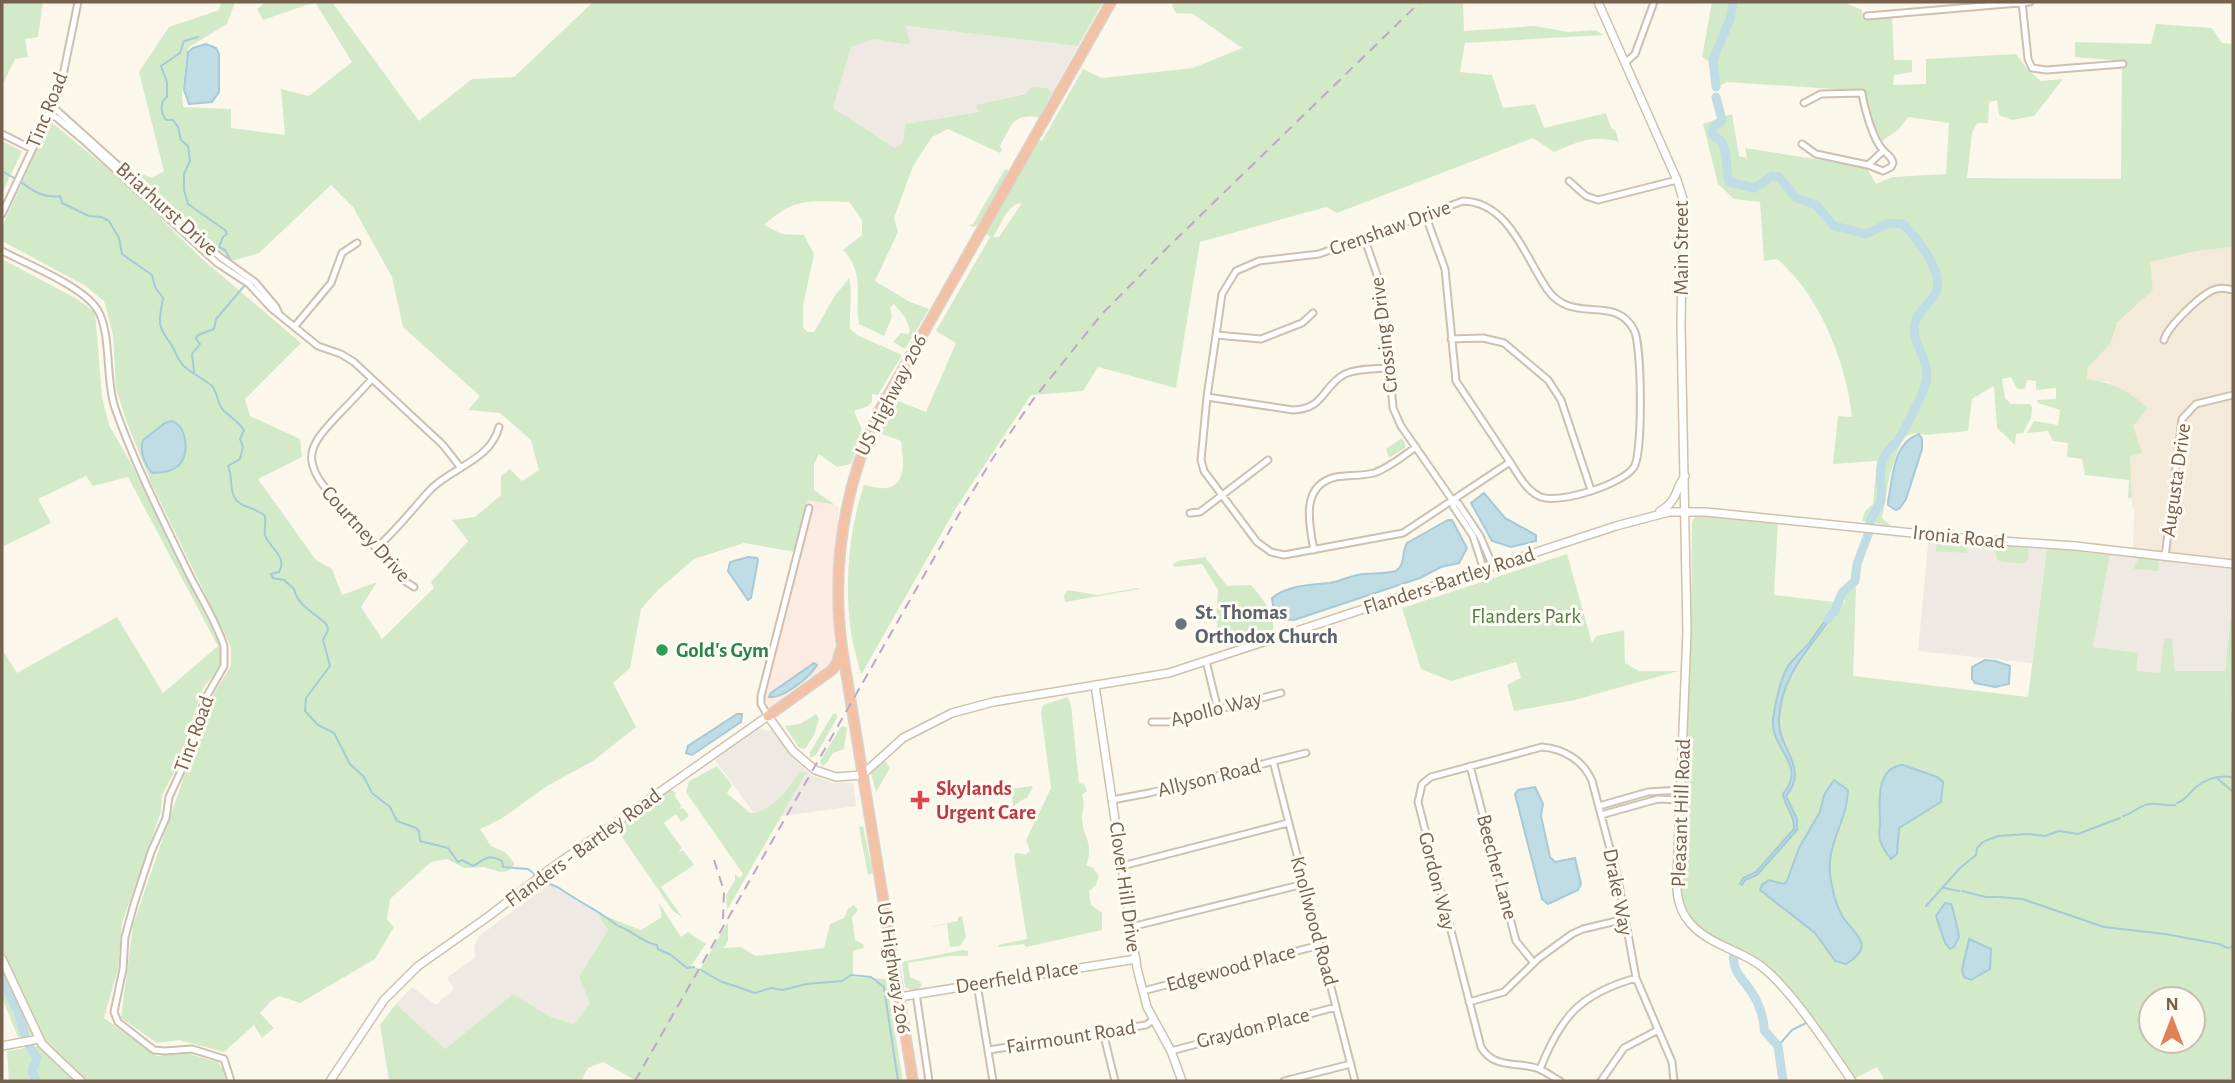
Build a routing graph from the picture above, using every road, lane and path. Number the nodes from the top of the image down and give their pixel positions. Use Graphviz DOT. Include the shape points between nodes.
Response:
graph roads {
  1 [pos="78,2"];
  2 [pos="1111,2"];
  3 [pos="1598,2"];
  4 [pos="1654,2"];
  5 [pos="1945,2"];
  6 [pos="2022,2"];
  7 [pos="2030,2"];
  8 [pos="1945,9"];
  9 [pos="1867,16"];
  10 [pos="1625,63"];
  11 [pos="2123,64"];
  12 [pos="1804,103"];
  13 [pos="52,106"];
  14 [pos="49,114"];
  15 [pos="2,134"];
  16 [pos="1802,144"];
  17 [pos="32,149"];
  18 [pos="1883,151"];
  19 [pos="1868,164"];
  20 [pos="1677,180"];
  21 [pos="1569,181"];
  22 [pos="2,214"];
  23 [pos="1425,214"];
  24 [pos="1364,237"];
  25 [pos="357,243"];
  26 [pos="2,251"];
  27 [pos="2233,290"];
  28 [pos="1313,313"];
  29 [pos="279,314"];
  30 [pos="295,326"];
  31 [pos="1216,335"];
  32 [pos="1451,340"];
  33 [pos="2164,340"];
  34 [pos="1388,368"];
  35 [pos="372,379"];
  36 [pos="2233,394"];
  37 [pos="1207,397"];
  38 [pos="499,427"];
  39 [pos="1416,447"];
  40 [pos="1268,460"];
  41 [pos="1510,462"];
  42 [pos="461,468"];
  43 [pos="1685,476"];
  44 [pos="1591,490"];
  45 [pos="1222,495"];
  46 [pos="1453,501"];
  47 [pos="809,508"];
  48 [pos="1686,510"];
  49 [pos="1190,513"];
  50 [pos="1653,514"];
  51 [pos="376,548"];
  52 [pos="1314,550"];
  53 [pos="2165,557"];
  54 [pos="2233,565"];
  55 [pos="1488,568"];
  56 [pos="414,587"];
  57 [pos="842,648"];
  58 [pos="1206,661"];
  59 [pos="1095,685"];
  60 [pos="1281,693"];
  61 [pos="1218,710"];
  62 [pos="768,716"];
  63 [pos="1152,722"];
  64 [pos="1306,752"];
  65 [pos="1574,758"];
  66 [pos="1273,761"];
  67 [pos="1470,766"];
  68 [pos="862,775"];
  69 [pos="1681,790"];
  70 [pos="1112,800"];
  71 [pos="1680,800"];
  72 [pos="1599,806"];
  73 [pos="1601,815"];
  74 [pos="1288,823"];
  75 [pos="1122,866"];
  76 [pos="1304,884"];
  77 [pos="1625,919"];
  78 [pos="1131,927"];
  79 [pos="1320,945"];
  80 [pos="2,959"];
  81 [pos="1136,959"];
  82 [pos="1534,963"];
  83 [pos="1636,978"];
  84 [pos="977,984"];
  85 [pos="1143,992"];
  86 [pos="916,993"];
  87 [pos="899,997"];
  88 [pos="1469,1002"];
  89 [pos="1336,1007"];
  90 [pos="1153,1020"];
  91 [pos="1658,1030"];
  92 [pos="1103,1032"];
  93 [pos="36,1041"];
  94 [pos="6,1046"];
  95 [pos="989,1050"];
  96 [pos="1171,1051"];
  97 [pos="1350,1064"];
  98 [pos="1540,1069"];
  99 [pos="81,1081"];
  100 [pos="232,1081"];
  101 [pos="330,1081"];
  102 [pos="913,1081"];
  103 [pos="929,1081"];
  104 [pos="993,1081"];
  105 [pos="1115,1081"];
  106 [pos="1182,1081"];
  107 [pos="1284,1081"];
  108 [pos="1355,1081"];
  109 [pos="1560,1081"];
  110 [pos="1601,1081"];
  111 [pos="1674,1081"];
  112 [pos="1852,1081"];
  1 -- 13 [label="street, Tinc Road" via="64,77"];
  2 -- 57 [label="highway, US Highway 206" via="867,435 850,488 839,546"];
  3 -- 10 [label="street, Main Street"];
  4 -- 10 [label="street" via="1637,51"];
  5 -- 8 [label="street"];
  6 -- 7 [label="street"];
  6 -- 8 [label="street"];
  6 -- 11 [label="street" via="2032,68"];
  8 -- 9 [label="street"];
  10 -- 20 [label="street, Main Street"];
  12 -- 18 [label="street" via="1821,94 1862,93"];
  13 -- 14 [label="street, Tinc Road"];
  13 -- 29 [label="street, Briarhurst Drive" via="254,282"];
  14 -- 17 [label="street, Tinc Road"];
  14 -- 29 [label="street, Briarhurst Drive"];
  15 -- 17 [label="street"];
  16 -- 19 [label="street" via="1822,156"];
  17 -- 22 [label="street, Tinc Road"];
  18 -- 19 [label="street"];
  18 -- 19 [label="street" via="1892,158 1891,167 1882,171"];
  20 -- 21 [label="street" via="1598,200"];
  20 -- 43 [label="street, Main Street" via="1683,206"];
  23 -- 24 [label="street, Crenshaw Drive"];
  23 -- 32 [label="street" via="1445,269"];
  23 -- 44 [label="street, Crenshaw Drive" via="1463,201 1491,208 1555,299 1578,310 1615,312 1634,331 1639,358 1638,460 1622,479"];
  24 -- 31 [label="street, Crenshaw Drive" via="1319,254 1259,261 1241,268 1222,294"];
  24 -- 34 [label="street, Crossing Drive" via="1383,292"];
  25 -- 30 [label="street" via="342,253 331,283"];
  26 -- 100 [label="street, Tinc Road" via="60,280 98,309 115,408 149,492 224,646 224,666 205,699 134,904 114,1012 118,1022 154,1050 188,1049 224,1059"];
  27 -- 33 [label="street" via="2209,292"];
  28 -- 31 [label="street" via="1302,323 1267,337"];
  29 -- 30 [label="street, Briarhurst Drive"];
  30 -- 35 [label="street, Briarhurst Drive"];
  31 -- 37 [label="street, Crenshaw Drive"];
  32 -- 41 [label="street" via="1458,386"];
  32 -- 44 [label="street" via="1487,338 1504,343 1548,380 1561,400"];
  34 -- 37 [label="street" via="1344,374 1320,401 1304,409"];
  34 -- 39 [label="street, Crossing Drive" via="1393,408"];
  35 -- 42 [label="street, Briarhurst Drive" via="443,445"];
  35 -- 51 [label="street, Courtney Drive" via="317,439 311,459 317,478"];
  36 -- 53 [label="street, Augusta Drive" via="2196,404 2182,419"];
  37 -- 45 [label="street, Crenshaw Drive" via="1200,460"];
  38 -- 42 [label="street" via="486,450"];
  39 -- 46 [label="street, Crossing Drive"];
  39 -- 52 [label="street" via="1382,470 1334,478 1312,495 1307,510"];
  40 -- 45 [label="street"];
  41 -- 44 [label="street, Crenshaw Drive" via="1528,488 1541,497 1559,499"];
  41 -- 46 [label="street, Crenshaw Drive"];
  42 -- 51 [label="street" via="431,489"];
  43 -- 48 [label="street, Main Street"];
  43 -- 50 [label="street" via="1673,501"];
  45 -- 49 [label="street" via="1200,512"];
  45 -- 52 [label="street, Crenshaw Drive" via="1268,550 1284,555"];
  46 -- 52 [label="street, Crenshaw Drive" via="1404,533"];
  46 -- 55 [label="street, Crossing Drive" via="1480,536 1491,562"];
  47 -- 62 [label="street" via="762,694 761,704"];
  48 -- 50 [label="street, Flanders-Bartley Road"];
  48 -- 53 [label="street, Ironia Road"];
  48 -- 69 [label="street, Pleasant Hill Road"];
  50 -- 55 [label="street, Flanders-Bartley Road"];
  51 -- 56 [label="street, Courtney Drive"];
  53 -- 54 [label="street, Ironia Road"];
  55 -- 58 [label="street, Flanders-Bartley Road"];
  57 -- 62 [label="highway" via="832,670"];
  57 -- 68 [label="highway, US Highway 206"];
  58 -- 59 [label="street, Flanders-Bartley Road" via="1160,675"];
  58 -- 61 [label="street"];
  59 -- 68 [label="street, Flanders-Bartley Road" via="993,702 947,715 903,738"];
  59 -- 70 [label="street, Clover Hill Drive"];
  60 -- 61 [label="street, Apollo Way"];
  61 -- 63 [label="street, Apollo Way"];
  62 -- 68 [label="street" via="793,751 815,770 836,777"];
  62 -- 101 [label="street, Flanders - Bartley Road" via="418,966 384,1000"];
  64 -- 66 [label="street, Allyson Road"];
  65 -- 67 [label="street, Gordon Way" via="1542,747"];
  65 -- 72 [label="street, Drake Way" via="1589,774"];
  66 -- 70 [label="street, Allyson Road"];
  66 -- 74 [label="street, Knollwood Road"];
  67 -- 82 [label="street, Beecher Lane" via="1516,941"];
  67 -- 88 [label="street, Gordon Way" via="1431,777 1418,795"];
  68 -- 87 [label="highway, US Highway 206"];
  69 -- 71 [label="street, Pleasant Hill Road"];
  69 -- 72 [label="street"];
  70 -- 75 [label="street, Clover Hill Drive"];
  71 -- 73 [label="street" via="1658,799"];
  71 -- 112 [label="street, Pleasant Hill Road" via="1676,888 1683,913 1702,934 1767,971"];
  72 -- 73 [label="street, Drake Way"];
  73 -- 77 [label="street, Drake Way"];
  74 -- 75 [label="street"];
  74 -- 76 [label="street, Knollwood Road"];
  75 -- 78 [label="street, Clover Hill Drive"];
  76 -- 78 [label="street"];
  76 -- 79 [label="street, Knollwood Road"];
  77 -- 82 [label="street" via="1572,934"];
  77 -- 83 [label="street, Drake Way"];
  78 -- 81 [label="street, Clover Hill Drive"];
  79 -- 85 [label="street, Edgewood Place"];
  79 -- 89 [label="street, Knollwood Road"];
  80 -- 93 [label="street"];
  81 -- 84 [label="street, Deerfield Place"];
  81 -- 85 [label="street, Clover Hill Drive"];
  82 -- 88 [label="street" via="1504,992"];
  83 -- 91 [label="street, Drake Way"];
  83 -- 98 [label="street" via="1600,990 1576,1006 1557,1029"];
  84 -- 86 [label="street, Deerfield Place"];
  84 -- 95 [label="street"];
  85 -- 90 [label="street, Clover Hill Drive"];
  86 -- 87 [label="street, Deerfield Place"];
  86 -- 103 [label="street"];
  87 -- 102 [label="highway, US Highway 206"];
  88 -- 98 [label="street, Gordon Way" via="1484,1052 1497,1062"];
  89 -- 96 [label="street, Graydon Place"];
  89 -- 97 [label="street, Knollwood Road"];
  90 -- 92 [label="street, Fairmount Road"];
  90 -- 96 [label="street, Clover Hill Drive"];
  91 -- 110 [label="street" via="1624,1048"];
  91 -- 111 [label="street, Drake Way" via="1672,1062"];
  92 -- 95 [label="street, Fairmount Road"];
  92 -- 105 [label="street"];
  93 -- 94 [label="street"];
  93 -- 99 [label="street"];
  95 -- 104 [label="street"];
  96 -- 106 [label="street, Clover Hill Drive"];
  97 -- 107 [label="street"];
  97 -- 108 [label="street, Knollwood Road"];
  98 -- 109 [label="street, Gordon Way"];
}
